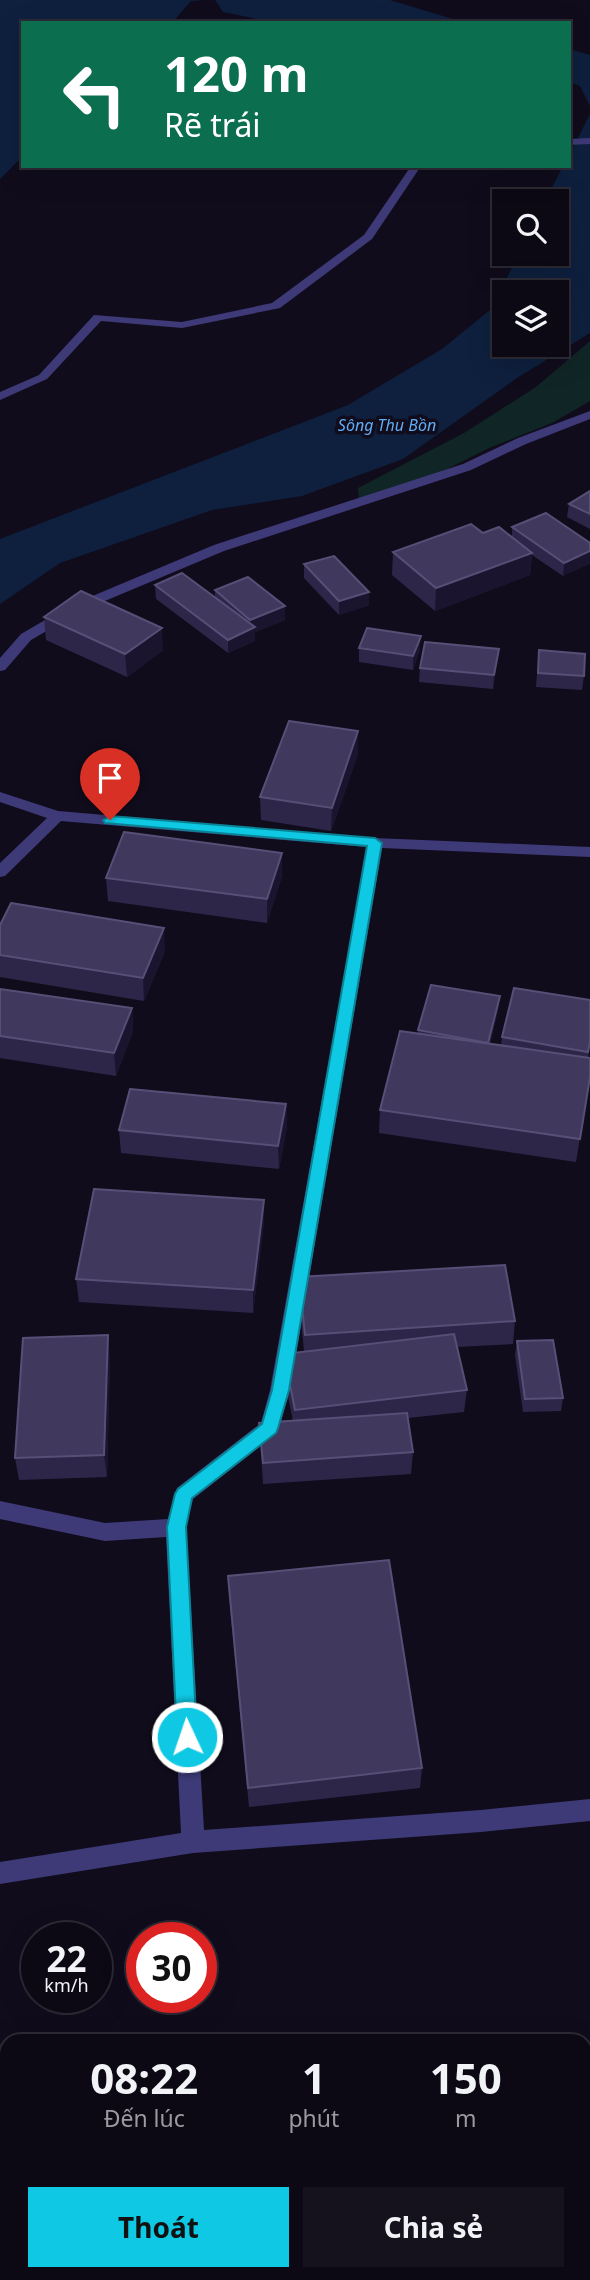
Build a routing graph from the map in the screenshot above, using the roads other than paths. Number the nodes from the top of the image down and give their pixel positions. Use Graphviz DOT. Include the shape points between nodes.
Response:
graph roads {
  1 [pos="590,141"];
  2 [pos="571,142"];
  3 [pos="415,168"];
  4 [pos="0,396"];
  5 [pos="590,415"];
  6 [pos="0,667"];
  7 [pos="0,797"];
  8 [pos="57,816"];
  9 [pos="375,843"];
  10 [pos="590,852"];
  11 [pos="0,872"];
  12 [pos="0,1510"];
  13 [pos="176,1527"];
  14 [pos="590,1810"];
  15 [pos="193,1842"];
  16 [pos="0,1873"];
  1 -- 2 [label="street"];
  3 -- 4 [label="street" via="368,237 276,306 181,325 98,317 43,377"];
  5 -- 6 [label="street" via="467,467 219,548 76,608 26,637"];
  7 -- 8 [label="street"];
  8 -- 9 [label="street"];
  8 -- 11 [label="street"];
  9 -- 10 [label="street"];
  9 -- 13 [label="street" via="280,1390 269,1428 184,1494"];
  12 -- 13 [label="street" via="105,1532"];
  13 -- 15 [label="street"];
  14 -- 15 [label="street"];
  15 -- 16 [label="street"];
}
